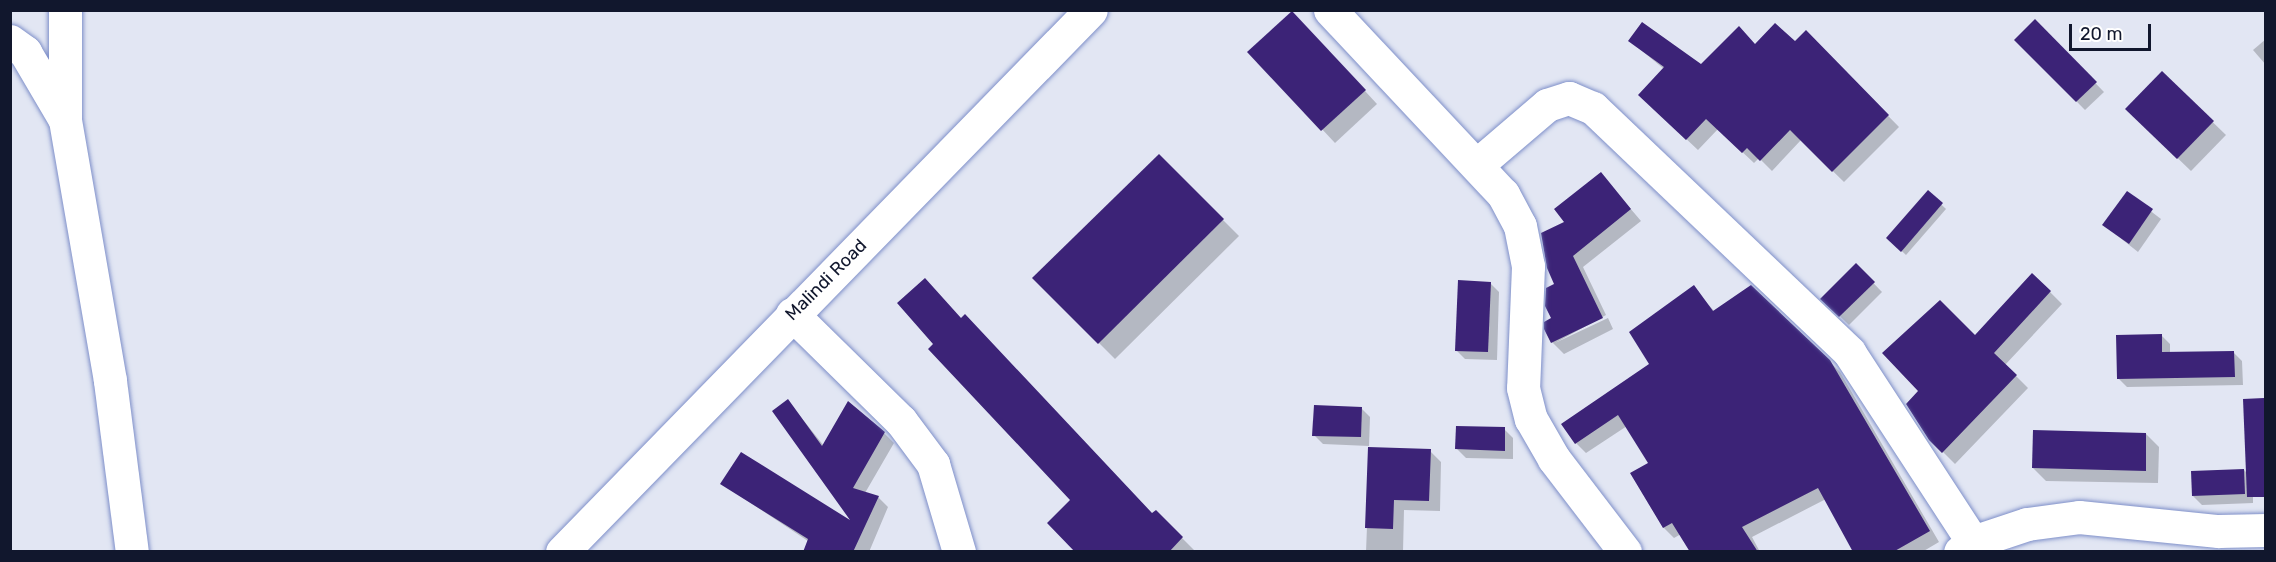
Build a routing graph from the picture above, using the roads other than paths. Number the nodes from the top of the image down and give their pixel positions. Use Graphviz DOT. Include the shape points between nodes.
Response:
graph roads {
  1 [pos="66,10"];
  2 [pos="1091,10"];
  3 [pos="1330,10"];
  4 [pos="10,41"];
  5 [pos="66,120"];
  6 [pos="1478,164"];
  7 [pos="792,314"];
  8 [pos="2265,530"];
  9 [pos="1966,547"];
  10 [pos="132,552"];
  11 [pos="562,552"];
  12 [pos="959,552"];
  13 [pos="1625,552"];
  1 -- 5 [label="main road"];
  2 -- 7 [label="main road, Malindi Road"];
  3 -- 6 [label="main road"];
  4 -- 5 [label="main road" via="25,52"];
  5 -- 10 [label="main road" via="110,381"];
  6 -- 9 [label="main road" via="1547,105 1569,98 1593,108 1849,352"];
  6 -- 13 [label="main road" via="1503,194 1520,226 1528,266 1524,388 1531,419 1554,459"];
  7 -- 11 [label="main road, Malindi Road"];
  7 -- 12 [label="main road" via="901,421 933,464"];
  8 -- 9 [label="main road" via="2218,531 2079,518 2027,524"];
}
